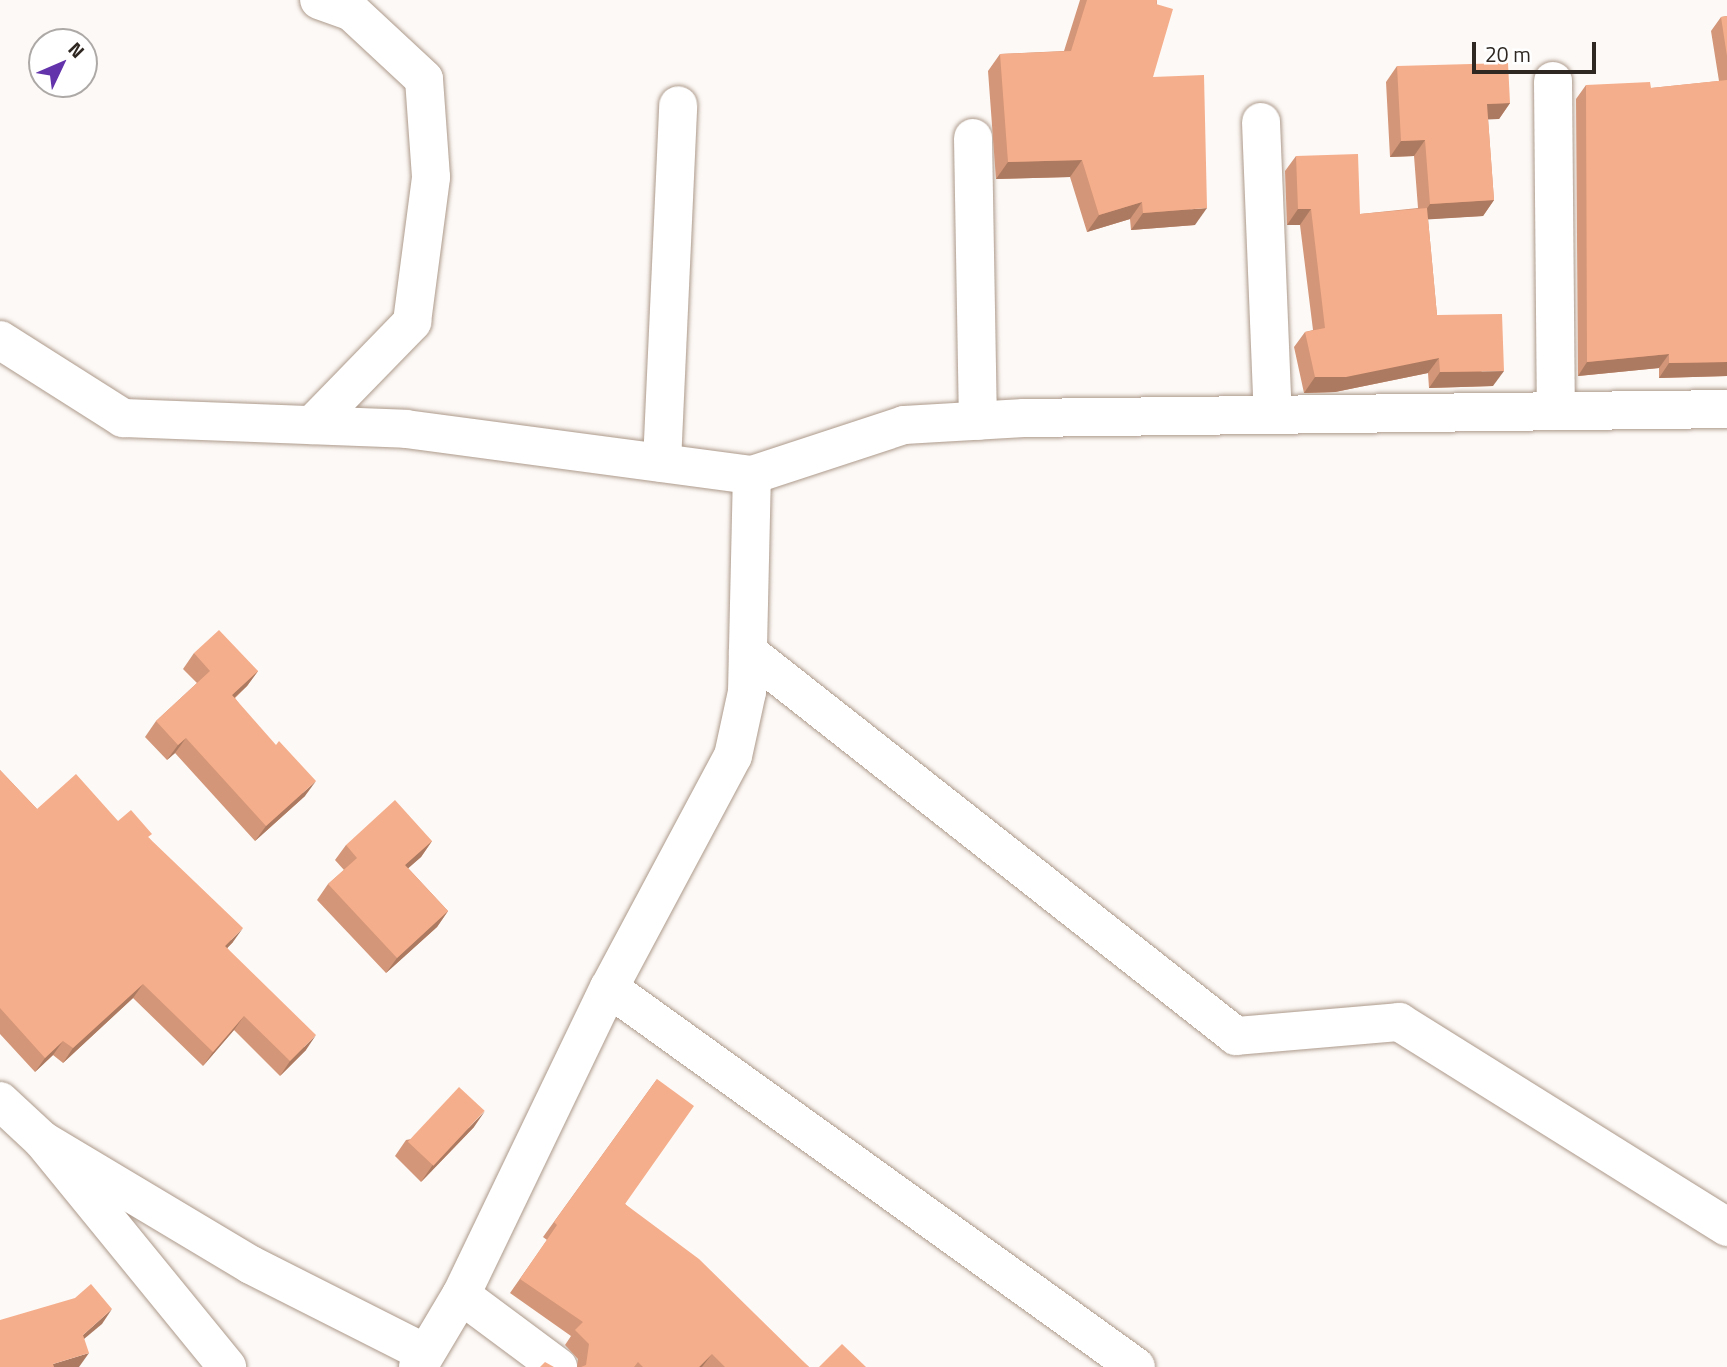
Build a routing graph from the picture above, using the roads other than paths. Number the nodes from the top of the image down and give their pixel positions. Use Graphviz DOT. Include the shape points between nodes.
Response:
graph roads {
  1 [pos="319,0"];
  2 [pos="1553,81"];
  3 [pos="678,104"];
  4 [pos="1261,122"];
  5 [pos="973,138"];
  6 [pos="0,340"];
  7 [pos="1727,409"];
  8 [pos="1556,411"];
  9 [pos="1273,415"];
  10 [pos="978,421"];
  11 [pos="312,425"];
  12 [pos="662,463"];
  13 [pos="752,475"];
  14 [pos="748,652"];
  15 [pos="609,988"];
  16 [pos="0,1101"];
  17 [pos="42,1140"];
  18 [pos="1727,1227"];
  19 [pos="461,1295"];
  20 [pos="421,1360"];
  21 [pos="227,1367"];
  22 [pos="558,1367"];
  23 [pos="1136,1367"];
  1 -- 11 [label="street" via="352,12 424,79 431,177 412,322"];
  2 -- 8 [label="street"];
  3 -- 12 [label="street"];
  4 -- 9 [label="street"];
  5 -- 10 [label="street"];
  6 -- 11 [label="street" via="123,418"];
  7 -- 8 [label="street"];
  8 -- 9 [label="street"];
  9 -- 10 [label="street"];
  10 -- 13 [label="street" via="904,425"];
  11 -- 12 [label="street" via="406,429"];
  12 -- 13 [label="street"];
  13 -- 14 [label="street"];
  14 -- 15 [label="street" via="747,692 733,756"];
  14 -- 18 [label="street" via="1236,1036 1399,1022"];
  15 -- 19 [label="street"];
  15 -- 23 [label="street"];
  16 -- 17 [label="street"];
  17 -- 20 [label="street"];
  17 -- 21 [label="street"];
  19 -- 20 [label="street"];
  19 -- 22 [label="street"];
}
